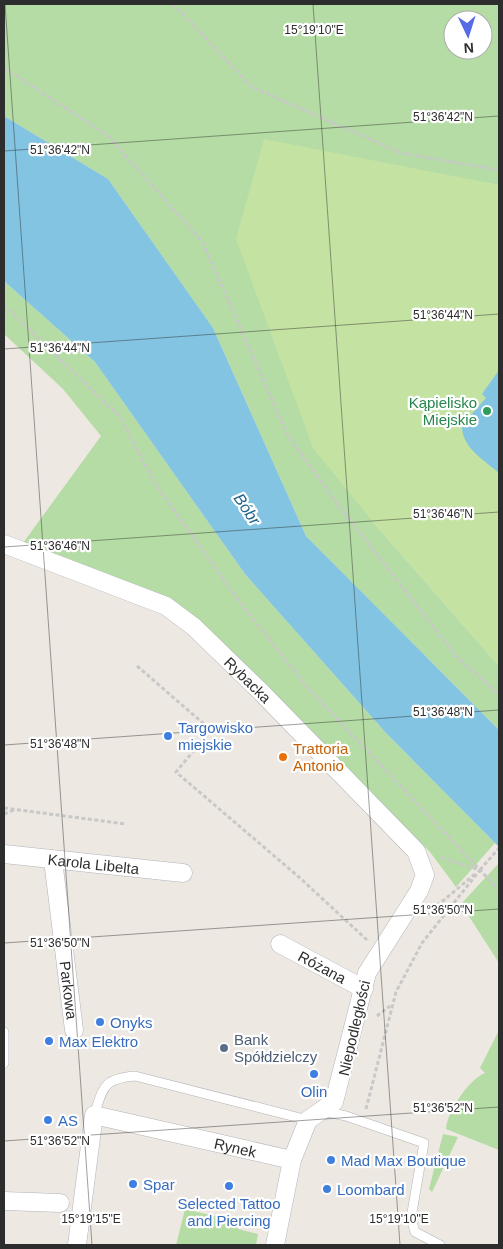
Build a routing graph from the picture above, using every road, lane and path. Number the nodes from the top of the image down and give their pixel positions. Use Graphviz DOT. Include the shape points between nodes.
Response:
graph roads {
  1 [pos="173,4"];
  2 [pos="4,68"];
  3 [pos="499,170"];
  4 [pos="4,305"];
  5 [pos="4,544"];
  6 [pos="137,666"];
  7 [pos="499,695"];
  8 [pos="4,808"];
  9 [pos="14,810"];
  10 [pos="4,814"];
  11 [pos="126,824"];
  12 [pos="499,848"];
  13 [pos="416,850"];
  14 [pos="4,854"];
  15 [pos="53,860"];
  16 [pos="480,870"];
  17 [pos="183,872"];
  18 [pos="499,890"];
  19 [pos="419,891"];
  20 [pos="429,913"];
  21 [pos="280,944"];
  22 [pos="380,952"];
  23 [pos="364,989"];
  24 [pos="391,1006"];
  25 [pos="370,1021"];
  26 [pos="74,1030"];
  27 [pos="4,1032"];
  28 [pos="4,1063"];
  29 [pos="323,1111"];
  30 [pos="94,1114"];
  31 [pos="308,1120"];
  32 [pos="363,1122"];
  33 [pos="292,1160"];
  34 [pos="4,1201"];
  35 [pos="60,1203"];
  36 [pos="78,1245"];
  37 [pos="275,1245"];
  38 [pos="440,1245"];
  1 -- 3 [label="path" via="252,87 401,152"];
  2 -- 7 [label="path" via="107,135 202,241 287,434 456,656"];
  4 -- 16 [label="path" via="120,417 156,485 239,601 308,688"];
  5 -- 13 [label="street, Rybacka" via="166,606 194,627 262,692"];
  6 -- 22 [label="path" via="211,730 176,772 300,878"];
  8 -- 9 [label="path"];
  9 -- 10 [label="path"];
  9 -- 11 [label="path"];
  12 -- 16 [label="path"];
  13 -- 16 [label="path"];
  13 -- 19 [label="street, Rybacka" via="425,875"];
  14 -- 15 [label="street, Karola Libelta"];
  15 -- 17 [label="street, Karola Libelta"];
  15 -- 26 [label="street, Parkowa"];
  16 -- 18 [label="path"];
  16 -- 20 [label="path"];
  16 -- 24 [label="path" via="422,943"];
  19 -- 22 [label="street, Niepodległości"];
  21 -- 23 [label="street, Różana"];
  22 -- 23 [label="street, Niepodległości" via="367,973"];
  23 -- 29 [label="street, Niepodległości" via="339,1090 334,1102"];
  24 -- 25 [label="path"];
  24 -- 32 [label="path"];
  27 -- 28 [label="lane"];
  29 -- 31 [label="street, Niepodległości"];
  29 -- 32 [label="lane"];
  30 -- 31 [label="lane" via="102,1090 114,1078 135,1076"];
  30 -- 33 [label="street, Rynek"];
  30 -- 36 [label="street"];
  31 -- 33 [label="street"];
  32 -- 38 [label="lane" via="424,1143 411,1218 414,1232"];
  33 -- 37 [label="street"];
  34 -- 35 [label="street"];
}
